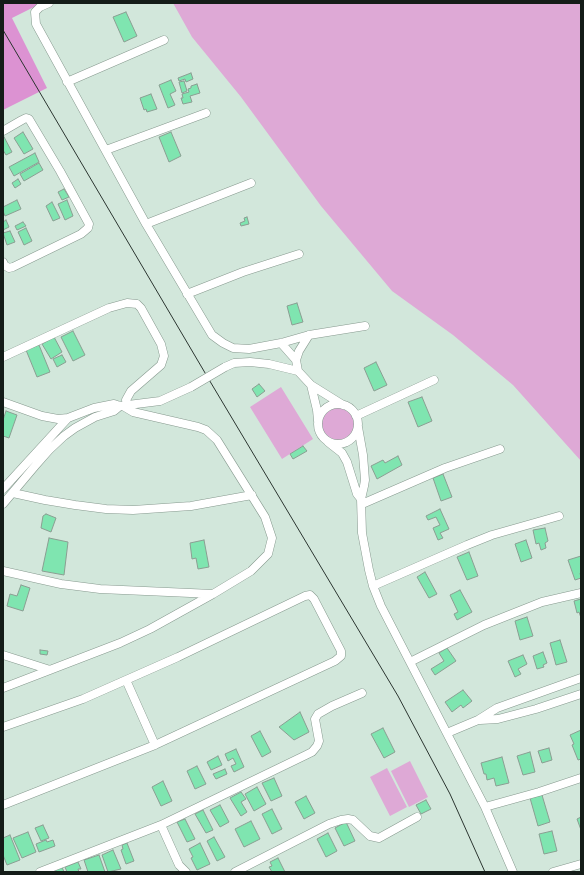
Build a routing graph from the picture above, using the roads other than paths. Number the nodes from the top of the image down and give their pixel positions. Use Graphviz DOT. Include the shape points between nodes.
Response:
graph roads {
  1 [pos="50,3"];
  2 [pos="164,40"];
  3 [pos="67,82"];
  4 [pos="206,113"];
  5 [pos="3,130"];
  6 [pos="106,150"];
  7 [pos="251,183"];
  8 [pos="146,224"];
  9 [pos="299,254"];
  10 [pos="3,262"];
  11 [pos="187,294"];
  12 [pos="365,326"];
  13 [pos="308,335"];
  14 [pos="281,343"];
  15 [pos="3,357"];
  16 [pos="296,360"];
  17 [pos="298,371"];
  18 [pos="434,380"];
  19 [pos="311,385"];
  20 [pos="3,402"];
  21 [pos="123,406"];
  22 [pos="345,406"];
  23 [pos="356,416"];
  24 [pos="68,418"];
  25 [pos="318,425"];
  26 [pos="358,426"];
  27 [pos="328,442"];
  28 [pos="500,449"];
  29 [pos="5,484"];
  30 [pos="11,493"];
  31 [pos="252,495"];
  32 [pos="361,502"];
  33 [pos="3,504"];
  34 [pos="558,516"];
  35 [pos="3,571"];
  36 [pos="373,586"];
  37 [pos="581,593"];
  38 [pos="214,594"];
  39 [pos="3,655"];
  40 [pos="410,662"];
  41 [pos="50,670"];
  42 [pos="581,678"];
  43 [pos="126,680"];
  44 [pos="3,688"];
  45 [pos="362,693"];
  46 [pos="581,694"];
  47 [pos="478,720"];
  48 [pos="3,728"];
  49 [pos="447,733"];
  50 [pos="155,745"];
  51 [pos="581,778"];
  52 [pos="3,805"];
  53 [pos="485,807"];
  54 [pos="417,817"];
  55 [pos="161,825"];
  56 [pos="581,864"];
  57 [pos="179,868"];
  58 [pos="40,872"];
  59 [pos="186,872"];
  60 [pos="235,872"];
  61 [pos="514,872"];
  62 [pos="553,872"];
  1 -- 3 [label="street" via="34,12 36,24"];
  2 -- 3 [label="street"];
  3 -- 6 [label="street"];
  4 -- 6 [label="street"];
  5 -- 10 [label="street" via="26,118 29,119 89,224 81,234 13,267 9,268"];
  6 -- 8 [label="street"];
  7 -- 8 [label="street"];
  8 -- 11 [label="street"];
  9 -- 11 [label="street"];
  11 -- 14 [label="street" via="212,335 223,343 233,348 249,349"];
  12 -- 13 [label="street"];
  13 -- 14 [label="street"];
  13 -- 16 [label="street"];
  14 -- 16 [label="street"];
  15 -- 21 [label="street" via="109,308 127,303 137,304 164,356 161,365 131,391"];
  16 -- 17 [label="street"];
  17 -- 19 [label="street"];
  17 -- 21 [label="street, bridge" via="269,364 234,362 173,396 160,401"];
  18 -- 23 [label="street"];
  19 -- 22 [label="street"];
  19 -- 25 [label="street"];
  20 -- 24 [label="street" via="46,417"];
  21 -- 24 [label="street" via="102,406"];
  21 -- 30 [label="street" via="95,417 64,436"];
  21 -- 31 [label="street" via="133,412 198,427 212,435 222,445"];
  22 -- 23 [label="street"];
  22 -- 25 [label="street" via="339,404 326,408"];
  23 -- 26 [label="street"];
  24 -- 29 [label="street"];
  25 -- 27 [label="street" via="323,438"];
  26 -- 27 [label="street" via="353,438 347,442"];
  26 -- 32 [label="street" via="365,480"];
  27 -- 32 [label="street" via="342,453 347,462"];
  28 -- 32 [label="street"];
  29 -- 30 [label="street" via="14,485"];
  30 -- 31 [label="street" via="75,505 133,510 191,506"];
  30 -- 33 [label="street"];
  31 -- 38 [label="street" via="265,517 272,538 268,554 251,571"];
  32 -- 36 [label="street" via="362,533"];
  34 -- 36 [label="street" via="492,535"];
  35 -- 38 [label="street" via="61,584"];
  36 -- 40 [label="street"];
  37 -- 40 [label="street" via="542,602 484,625"];
  38 -- 41 [label="street" via="120,643"];
  39 -- 41 [label="street"];
  40 -- 49 [label="street"];
  41 -- 44 [label="street"];
  42 -- 47 [label="street" via="497,708"];
  43 -- 48 [label="street" via="83,699"];
  43 -- 50 [label="street"];
  43 -- 50 [label="street" via="310,595 341,651 341,656 335,661"];
  45 -- 55 [label="street" via="318,714 315,719 319,741 312,752"];
  46 -- 47 [label="street" via="498,719"];
  47 -- 49 [label="street"];
  49 -- 53 [label="street"];
  50 -- 52 [label="street"];
  51 -- 53 [label="street"];
  53 -- 61 [label="street"];
  54 -- 60 [label="street" via="378,838 370,836 353,820 341,820"];
  55 -- 57 [label="street"];
  55 -- 58 [label="street"];
  56 -- 62 [label="street"];
  57 -- 59 [label="street"];
}
